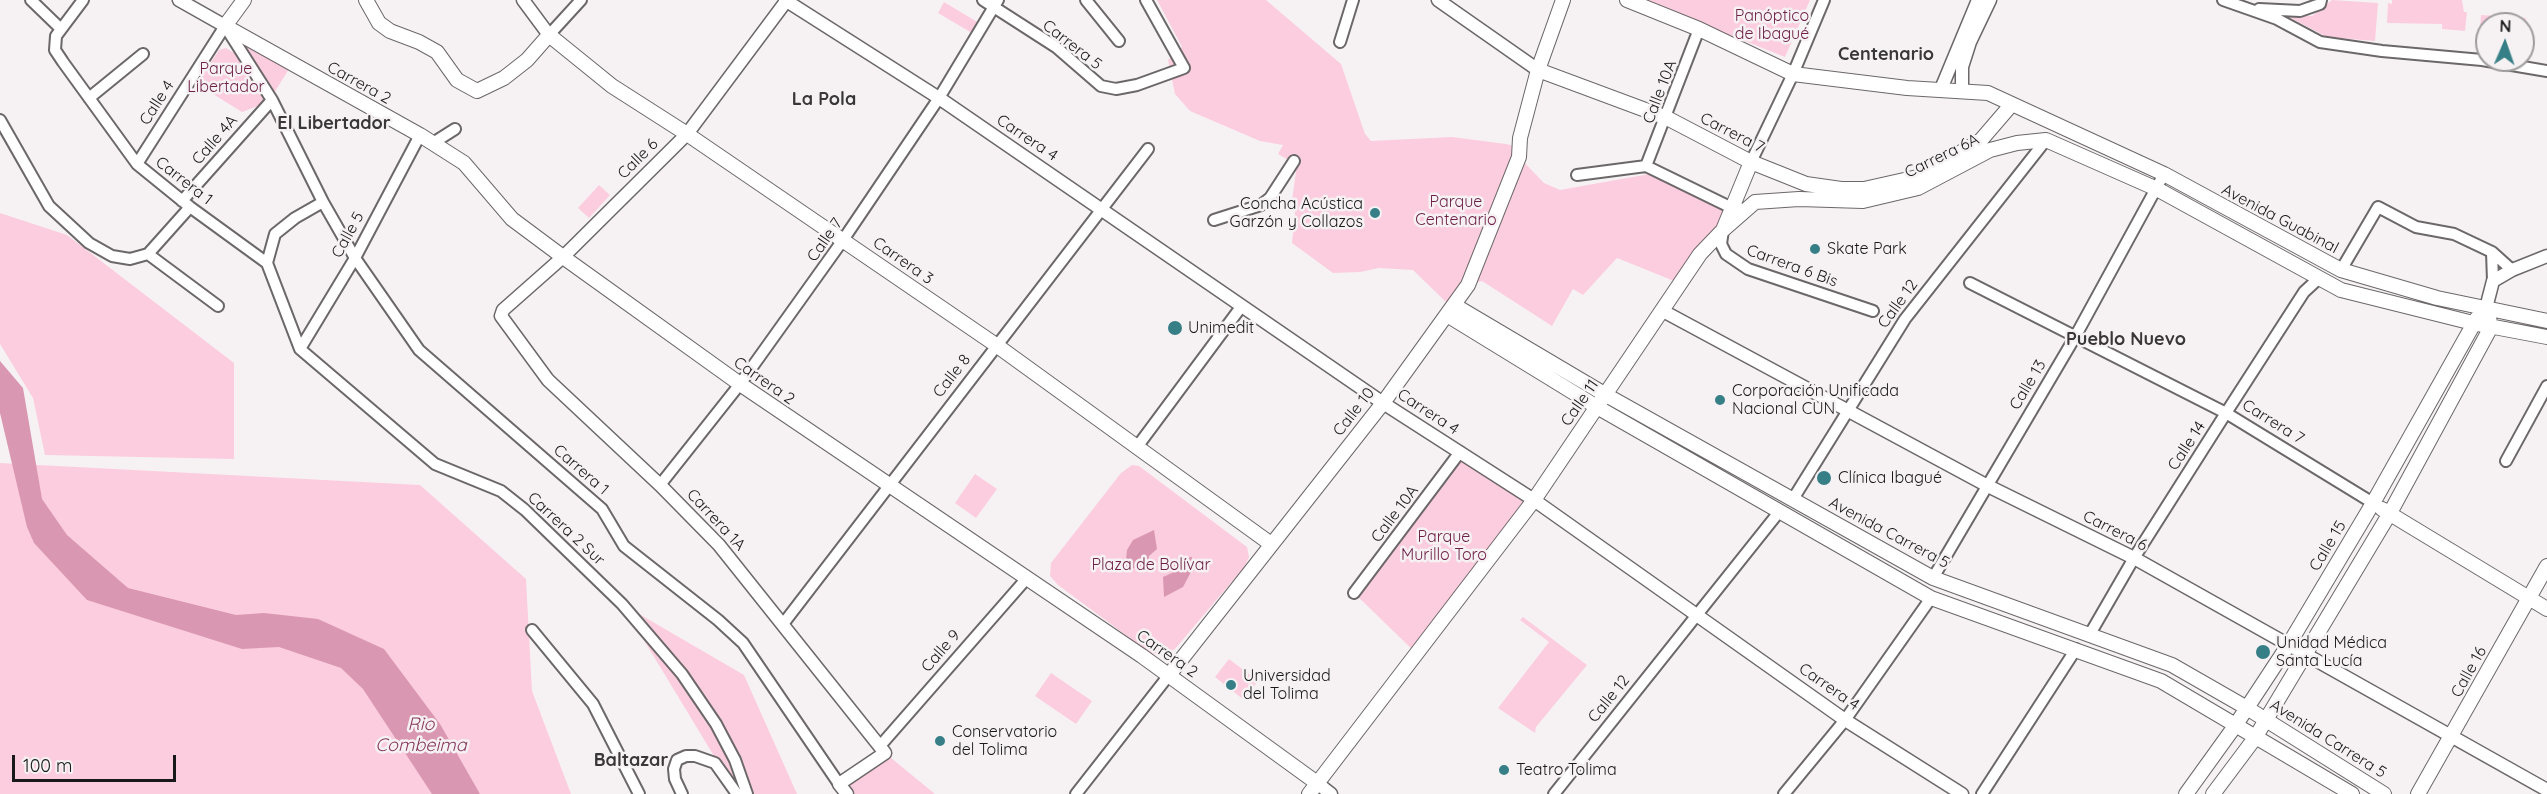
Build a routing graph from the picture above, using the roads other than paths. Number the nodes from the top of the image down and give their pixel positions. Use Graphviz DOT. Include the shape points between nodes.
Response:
graph roads {
  1 [pos="31,0"];
  2 [pos="83,0"];
  3 [pos="179,0"];
  4 [pos="244,0"];
  5 [pos="366,0"];
  6 [pos="523,0"];
  7 [pos="580,0"];
  8 [pos="787,0"];
  9 [pos="983,0"];
  10 [pos="1086,0"];
  11 [pos="1146,0"];
  12 [pos="1353,0"];
  13 [pos="1438,0"];
  14 [pos="1563,0"];
  15 [pos="1627,0"];
  16 [pos="1824,0"];
  17 [pos="1978,0"];
  18 [pos="1990,0"];
  19 [pos="2223,0"];
  20 [pos="2321,0"];
  21 [pos="996,4"];
  22 [pos="2246,8"];
  23 [pos="225,26"];
  24 [pos="61,29"];
  25 [pos="1700,29"];
  26 [pos="549,35"];
  27 [pos="1119,41"];
  28 [pos="1340,42"];
  29 [pos="143,54"];
  30 [pos="1538,70"];
  31 [pos="2547,71"];
  32 [pos="1793,74"];
  33 [pos="1941,89"];
  34 [pos="1962,89"];
  35 [pos="89,98"];
  36 [pos="939,98"];
  37 [pos="272,100"];
  38 [pos="2012,104"];
  39 [pos="1667,118"];
  40 [pos="0,120"];
  41 [pos="455,129"];
  42 [pos="687,134"];
  43 [pos="420,135"];
  44 [pos="2046,140"];
  45 [pos="433,143"];
  46 [pos="1986,145"];
  47 [pos="1148,149"];
  48 [pos="1294,161"];
  49 [pos="1750,162"];
  50 [pos="137,164"];
  51 [pos="1646,166"];
  52 [pos="2164,174"];
  53 [pos="1577,175"];
  54 [pos="2157,189"];
  55 [pos="323,202"];
  56 [pos="186,204"];
  57 [pos="1730,207"];
  58 [pos="1100,208"];
  59 [pos="1746,208"];
  60 [pos="1214,220"];
  61 [pos="1723,230"];
  62 [pos="843,240"];
  63 [pos="2492,252"];
  64 [pos="148,254"];
  65 [pos="2547,256"];
  66 [pos="563,257"];
  67 [pos="355,258"];
  68 [pos="267,262"];
  69 [pos="2341,270"];
  70 [pos="2512,270"];
  71 [pos="2318,279"];
  72 [pos="2493,281"];
  73 [pos="1970,283"];
  74 [pos="218,306"];
  75 [pos="1241,307"];
  76 [pos="2486,308"];
  77 [pos="1450,310"];
  78 [pos="1663,311"];
  79 [pos="1874,311"];
  80 [pos="2547,321"];
  81 [pos="2473,323"];
  82 [pos="505,324"];
  83 [pos="2491,327"];
  84 [pos="2075,337"];
  85 [pos="2547,337"];
  86 [pos="996,345"];
  87 [pos="300,349"];
  88 [pos="740,384"];
  89 [pos="2547,386"];
  90 [pos="1606,395"];
  91 [pos="1383,402"];
  92 [pos="1597,407"];
  93 [pos="2226,412"];
  94 [pos="1848,413"];
  95 [pos="1137,447"];
  96 [pos="1460,452"];
  97 [pos="2506,461"];
  98 [pos="660,485"];
  99 [pos="887,485"];
  100 [pos="1986,485"];
  101 [pos="1793,499"];
  102 [pos="1533,500"];
  103 [pos="2373,503"];
  104 [pos="1779,512"];
  105 [pos="2390,513"];
  106 [pos="1272,544"];
  107 [pos="2134,558"];
  108 [pos="2547,566"];
  109 [pos="1027,578"];
  110 [pos="1933,578"];
  111 [pos="1354,593"];
  112 [pos="1931,598"];
  113 [pos="2529,598"];
  114 [pos="2547,609"];
  115 [pos="1698,613"];
  116 [pos="783,624"];
  117 [pos="532,630"];
  118 [pos="2090,634"];
  119 [pos="2289,644"];
  120 [pos="2076,649"];
  121 [pos="2306,654"];
  122 [pos="1169,675"];
  123 [pos="2247,708"];
  124 [pos="1845,720"];
  125 [pos="2265,721"];
  126 [pos="2235,726"];
  127 [pos="2451,736"];
  128 [pos="2255,738"];
  129 [pos="883,750"];
  130 [pos="1313,788"];
  131 [pos="843,789"];
  132 [pos="2547,790"];
  133 [pos="639,794"];
  134 [pos="682,794"];
  135 [pos="737,794"];
  136 [pos="747,794"];
  137 [pos="1076,794"];
  138 [pos="1331,794"];
  139 [pos="1554,794"];
  140 [pos="1784,794"];
  141 [pos="1962,794"];
  142 [pos="1982,794"];
  143 [pos="2186,794"];
  144 [pos="2213,794"];
  145 [pos="2352,794"];
  146 [pos="2384,794"];
  147 [pos="2418,794"];
  1 -- 24 [label="street"];
  2 -- 24 [label="street"];
  3 -- 23 [label="street, Carrera 2"];
  4 -- 23 [label="main road, Calle 4"];
  5 -- 26 [label="main road" via="386,28 437,52 457,80 471,89 483,90 504,78"];
  6 -- 26 [label="street, Carrera 3"];
  7 -- 26 [label="street"];
  8 -- 36 [label="street, Carrera 4"];
  8 -- 42 [label="street, Calle 6"];
  9 -- 21 [label="street, Carrera 5"];
  10 -- 27 [label="street"];
  11 -- 21 [label="street, Carrera 5" via="1184,68 1116,89 1101,86 1056,47"];
  12 -- 28 [label="street"];
  13 -- 30 [label="street, Carrera 7"];
  14 -- 30 [label="main road, Calle 10"];
  15 -- 25 [label="main road"];
  16 -- 32 [label="street, Calle 11"];
  17 -- 33 [label="street"];
  18 -- 34 [label="street" via="1962,67"];
  19 -- 22 [label="street"];
  20 -- 22 [label="street" via="2320,4 2300,11"];
  21 -- 36 [label="street, Calle 7"];
  22 -- 31 [label="street" via="2320,42"];
  23 -- 37 [label="street, Carrera 1"];
  23 -- 43 [label="main road, Carrera 2"];
  23 -- 50 [label="street, Calle 4"];
  24 -- 35 [label="street, Carrera 1" via="55,50"];
  25 -- 32 [label="main road"];
  25 -- 39 [label="street, Calle 10A"];
  26 -- 42 [label="main road, Carrera 3" via="612,86"];
  29 -- 35 [label="street"];
  30 -- 39 [label="main road, Carrera 7"];
  30 -- 77 [label="main road, Calle 10" via="1516,163 1472,274"];
  32 -- 33 [label="main road, Avenida Guabinal"];
  32 -- 49 [label="street, Calle 11"];
  33 -- 34 [label="main road, Avenida Guabinal"];
  34 -- 38 [label="main road, Avenida Guabinal" via="1988,93"];
  35 -- 50 [label="street, Carrera 1"];
  36 -- 58 [label="street, Carrera 4"];
  36 -- 62 [label="street, Calle 7"];
  37 -- 55 [label="street, Carrera 1"];
  37 -- 56 [label="street, Calle 4A"];
  38 -- 46 [label="main road, Carrera 7"];
  38 -- 52 [label="main road, Avenida Guabinal"];
  39 -- 49 [label="main road, Carrera 7"];
  39 -- 51 [label="street, Calle 10A"];
  40 -- 64 [label="street" via="49,206 89,243 112,256"];
  41 -- 45 [label="street"];
  42 -- 62 [label="main road, Carrera 3"];
  42 -- 66 [label="street, Calle 6"];
  43 -- 45 [label="main road, Carrera 2"];
  43 -- 67 [label="street, Calle 5"];
  44 -- 46 [label="main road, Carrera 6A"];
  44 -- 54 [label="main road, Avenida Guabinal"];
  44 -- 94 [label="street, Calle 12" via="1905,319"];
  45 -- 66 [label="main road, Carrera 2" via="464,163 512,219"];
  46 -- 49 [label="main road, Carrera 7" via="1922,176 1864,189 1806,184"];
  46 -- 59 [label="main road, Carrera 6A" via="1907,191 1863,201 1767,199"];
  47 -- 58 [label="street, Calle 8"];
  48 -- 60 [label="street" via="1261,205"];
  49 -- 57 [label="main road, Calle 11"];
  50 -- 56 [label="street, Carrera 1"];
  51 -- 53 [label="street"];
  51 -- 57 [label="street, Carrera 6A"];
  52 -- 54 [label="street, Calle 13"];
  52 -- 69 [label="main road, Avenida Guabinal"];
  54 -- 71 [label="main road, Avenida Guabinal"];
  54 -- 84 [label="street, Calle 13"];
  55 -- 67 [label="street, Carrera 1"];
  55 -- 68 [label="street" via="275,234"];
  56 -- 64 [label="street, Calle 4A"];
  56 -- 68 [label="street, Carrera 1"];
  57 -- 59 [label="street, Carrera 6A"];
  57 -- 61 [label="main road, Calle 11"];
  58 -- 75 [label="street, Carrera 4"];
  58 -- 86 [label="street, Calle 8"];
  59 -- 61 [label="main road, Carrera 6A"];
  61 -- 78 [label="main road, Calle 11" via="1700,254"];
  61 -- 79 [label="street, Carrera 6 Bis" via="1721,244 1726,254 1748,269"];
  62 -- 86 [label="main road, Carrera 3"];
  62 -- 88 [label="street, Calle 7"];
  63 -- 69 [label="street" via="2454,234 2416,226 2378,207"];
  63 -- 70 [label="street"];
  63 -- 72 [label="street, Calle 15"];
  64 -- 74 [label="street"];
  65 -- 70 [label="street"];
  66 -- 82 [label="street, Calle 6" via="502,310"];
  66 -- 88 [label="main road, Carrera 2"];
  67 -- 87 [label="street, Calle 5"];
  67 -- 131 [label="street, Carrera 1" via="419,350 602,509 624,546 743,643"];
  68 -- 87 [label="street"];
  69 -- 76 [label="main road, Avenida Guabinal" via="2386,285"];
  70 -- 72 [label="street"];
  71 -- 81 [label="main road, Avenida Guabinal" via="2341,290"];
  71 -- 93 [label="street, Calle 14" via="2304,292"];
  72 -- 76 [label="street, Calle 15"];
  73 -- 84 [label="street, Carrera 7"];
  75 -- 91 [label="street, Carrera 4"];
  75 -- 95 [label="street"];
  76 -- 80 [label="main road, Avenida Guabinal"];
  76 -- 81 [label="main road, Calle 15"];
  76 -- 83 [label="main road, Calle 15"];
  77 -- 90 [label="main road, Avenida Carrera 5"];
  77 -- 91 [label="main road, Calle 10"];
  77 -- 92 [label="main road, Avenida Carrera 5"];
  78 -- 90 [label="main road, Calle 11"];
  78 -- 94 [label="street, Carrera 6"];
  81 -- 83 [label="main road, Avenida Guabinal"];
  81 -- 103 [label="main road, Calle 15"];
  82 -- 98 [label="street, Carrera 1A" via="548,380"];
  83 -- 85 [label="main road, Avenida Guabinal"];
  83 -- 105 [label="main road"];
  84 -- 93 [label="street, Carrera 7"];
  84 -- 100 [label="street, Calle 13"];
  86 -- 95 [label="main road, Carrera 3"];
  86 -- 99 [label="street, Calle 8"];
  87 -- 136 [label="street, Carrera 2 Sur" via="428,459 501,491 582,562 682,674 716,724"];
  88 -- 98 [label="street, Calle 7"];
  88 -- 99 [label="main road, Carrera 2"];
  89 -- 97 [label="street"];
  90 -- 92 [label="main road, Calle 11"];
  90 -- 101 [label="main road, Avenida Carrera 5"];
  91 -- 96 [label="street, Carrera 4"];
  91 -- 106 [label="main road, Calle 10"];
  92 -- 102 [label="main road, Calle 11"];
  92 -- 104 [label="main road, Avenida Carrera 5"];
  93 -- 103 [label="street, Carrera 7"];
  93 -- 107 [label="street, Calle 14"];
  94 -- 100 [label="street, Carrera 6"];
  94 -- 101 [label="street, Calle 12"];
  95 -- 106 [label="main road, Carrera 3"];
  96 -- 102 [label="street, Carrera 4"];
  96 -- 111 [label="street, Calle 10A"];
  98 -- 116 [label="street, Carrera 1A" via="719,545"];
  99 -- 109 [label="main road, Carrera 2"];
  99 -- 116 [label="street, Calle 8"];
  100 -- 107 [label="street, Carrera 6"];
  100 -- 110 [label="street, Calle 13"];
  101 -- 110 [label="main road, Avenida Carrera 5"];
  102 -- 115 [label="street, Carrera 4"];
  102 -- 130 [label="main road, Calle 11"];
  103 -- 105 [label="main road, Carrera 7"];
  103 -- 119 [label="main road, Calle 15"];
  104 -- 112 [label="main road, Avenida Carrera 5"];
  104 -- 115 [label="street, Calle 12"];
  105 -- 113 [label="main road, Carrera 7"];
  105 -- 121 [label="main road"];
  106 -- 122 [label="main road, Calle 10"];
  107 -- 118 [label="street, Calle 14"];
  107 -- 119 [label="street, Carrera 6"];
  108 -- 113 [label="main road, Calle 16"];
  109 -- 122 [label="main road, Carrera 2"];
  109 -- 129 [label="street, Calle 9"];
  110 -- 118 [label="main road, Avenida Carrera 5"];
  112 -- 120 [label="main road, Avenida Carrera 5"];
  112 -- 124 [label="street"];
  113 -- 114 [label="main road, Carrera 7"];
  113 -- 127 [label="main road, Calle 16"];
  115 -- 124 [label="street, Carrera 4"];
  115 -- 139 [label="street, Calle 12"];
  116 -- 129 [label="street, Carrera 1A"];
  117 -- 133 [label="street" via="593,704"];
  118 -- 123 [label="main road, Avenida Carrera 5" via="2172,665"];
  119 -- 121 [label="street, Carrera 6"];
  119 -- 123 [label="main road, Calle 15"];
  120 -- 126 [label="main road, Avenida Carrera 5" via="2161,681"];
  120 -- 142 [label="street"];
  121 -- 125 [label="main road"];
  121 -- 127 [label="street, Carrera 6"];
  122 -- 130 [label="main road, Carrera 2"];
  122 -- 137 [label="street, Calle 10"];
  123 -- 125 [label="main road, Avenida Carrera 5"];
  123 -- 126 [label="main road, Calle 15"];
  124 -- 140 [label="street"];
  124 -- 141 [label="street, Carrera 4"];
  125 -- 128 [label="main road"];
  125 -- 146 [label="main road, Avenida Carrera 5"];
  126 -- 128 [label="main road, Avenida Carrera 5"];
  126 -- 143 [label="main road, Calle 15"];
  127 -- 132 [label="street, Carrera 6"];
  127 -- 147 [label="main road, Calle 16"];
  128 -- 144 [label="main road"];
  128 -- 145 [label="main road, Avenida Carrera 5"];
  129 -- 131 [label="street, Calle 9"];
  130 -- 138 [label="street, Carrera 2"];
  134 -- 135 [label="street" via="675,779 677,760 695,756 716,763"];
}
